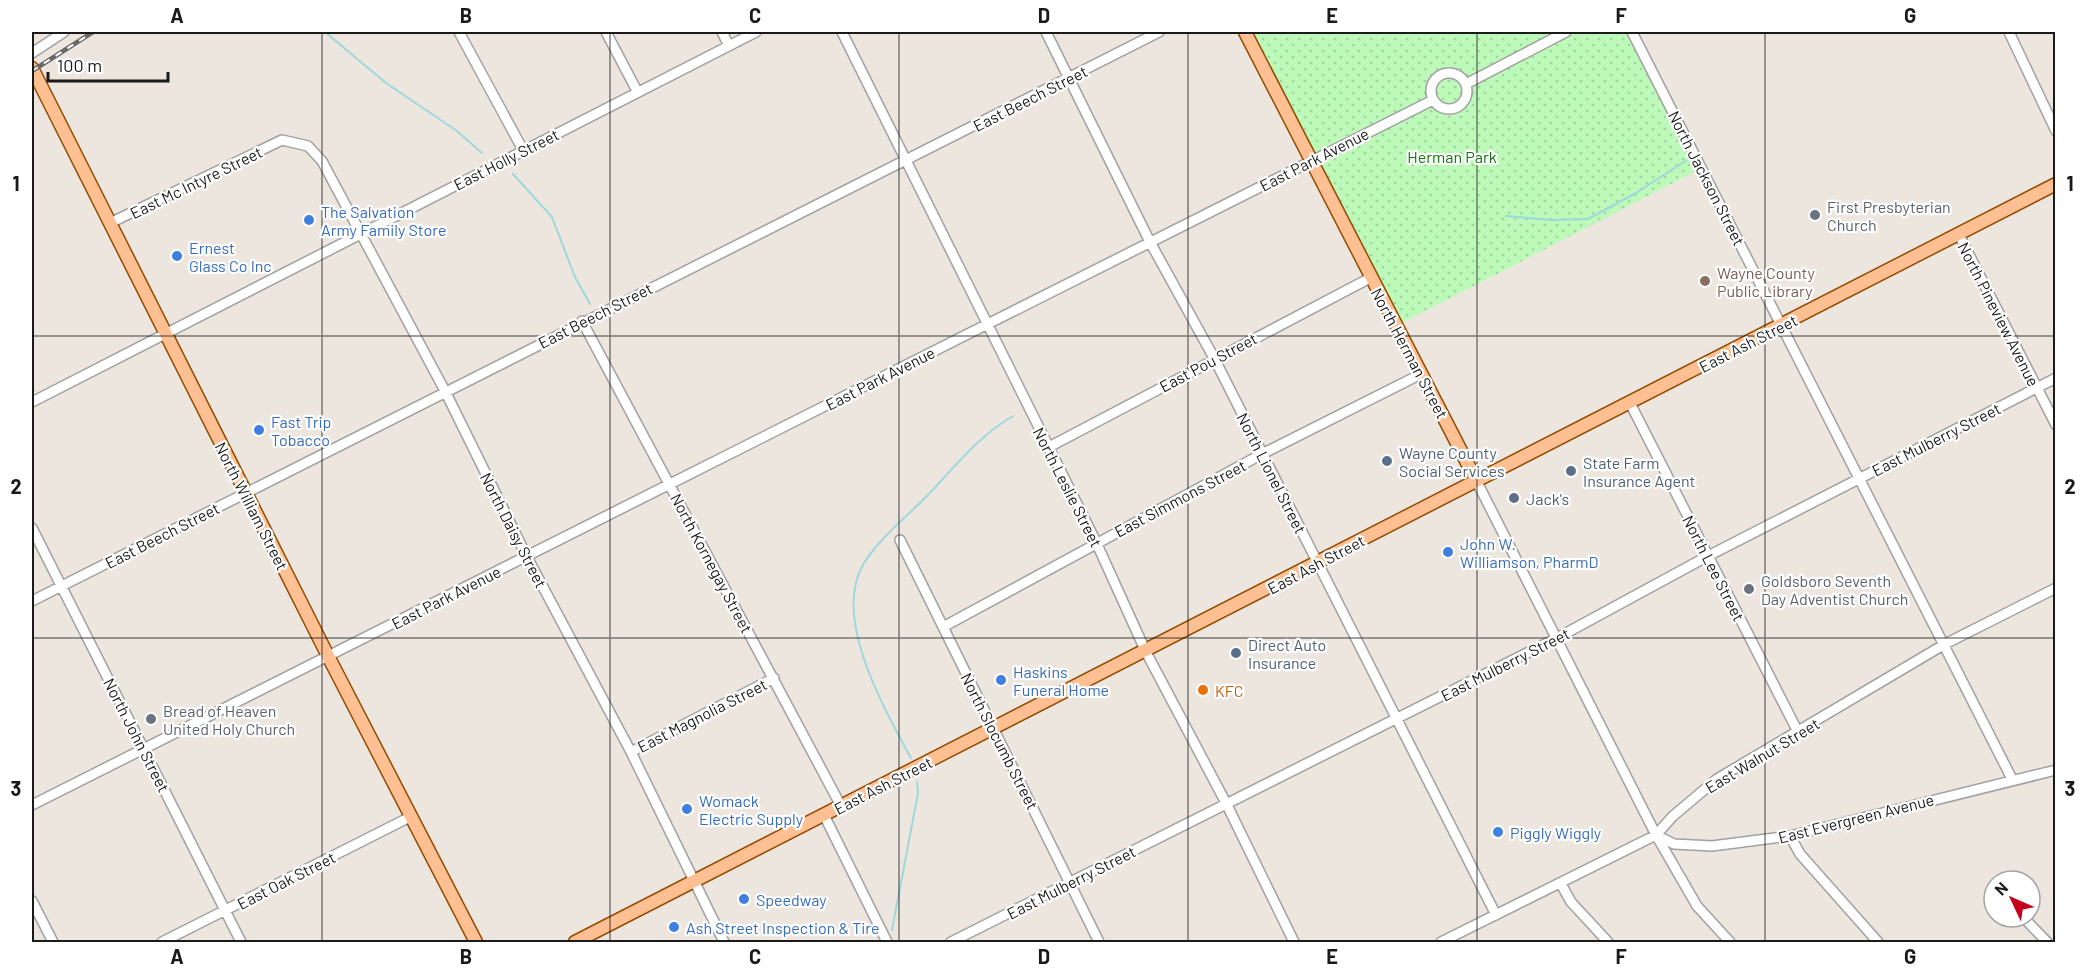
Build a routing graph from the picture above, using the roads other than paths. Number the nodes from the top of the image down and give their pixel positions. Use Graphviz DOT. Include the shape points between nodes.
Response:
graph roads {
  1 [pos="64,32"];
  2 [pos="459,32"];
  3 [pos="606,32"];
  4 [pos="722,32"];
  5 [pos="756,32"];
  6 [pos="842,32"];
  7 [pos="1046,32"];
  8 [pos="1159,32"];
  9 [pos="1245,32"];
  10 [pos="1566,32"];
  11 [pos="1632,32"];
  12 [pos="2009,32"];
  13 [pos="728,44"];
  14 [pos="32,53"];
  15 [pos="32,68"];
  16 [pos="1069,78"];
  17 [pos="1466,84"];
  18 [pos="35,85"];
  19 [pos="637,91"];
  20 [pos="1433,100"];
  21 [pos="2055,131"];
  22 [pos="282,140"];
  23 [pos="523,150"];
  24 [pos="1312,160"];
  25 [pos="906,161"];
  26 [pos="2055,184"];
  27 [pos="110,223"];
  28 [pos="360,234"];
  29 [pos="1959,235"];
  30 [pos="1150,242"];
  31 [pos="1370,278"];
  32 [pos="582,321"];
  33 [pos="988,323"];
  34 [pos="1782,325"];
  35 [pos="166,335"];
  36 [pos="1214,358"];
  37 [pos="1421,374"];
  38 [pos="2055,378"];
  39 [pos="2037,388"];
  40 [pos="445,391"];
  41 [pos="32,402"];
  42 [pos="1630,403"];
  43 [pos="2055,425"];
  44 [pos="1047,448"];
  45 [pos="1262,454"];
  46 [pos="1860,478"];
  47 [pos="1476,480"];
  48 [pos="670,484"];
  49 [pos="245,493"];
  50 [pos="32,528"];
  51 [pos="900,540"];
  52 [pos="1096,542"];
  53 [pos="1708,556"];
  54 [pos="527,557"];
  55 [pos="1318,563"];
  56 [pos="61,586"];
  57 [pos="2055,588"];
  58 [pos="32,601"];
  59 [pos="943,627"];
  60 [pos="1557,638"];
  61 [pos="1945,644"];
  62 [pos="1146,652"];
  63 [pos="328,656"];
  64 [pos="774,678"];
  65 [pos="1397,719"];
  66 [pos="995,728"];
  67 [pos="1798,732"];
  68 [pos="143,748"];
  69 [pos="631,752"];
  70 [pos="2055,770"];
  71 [pos="2012,779"];
  72 [pos="1226,803"];
  73 [pos="32,806"];
  74 [pos="842,806"];
  75 [pos="824,815"];
  76 [pos="410,817"];
  77 [pos="1656,835"];
  78 [pos="1790,836"];
  79 [pos="693,882"];
  80 [pos="1071,882"];
  81 [pos="1561,884"];
  82 [pos="32,901"];
  83 [pos="225,911"];
  84 [pos="1496,915"];
  85 [pos="2035,929"];
  86 [pos="52,942"];
  87 [pos="162,942"];
  88 [pos="241,942"];
  89 [pos="476,942"];
  90 [pos="575,942"];
  91 [pos="724,942"];
  92 [pos="887,942"];
  93 [pos="951,942"];
  94 [pos="1099,942"];
  95 [pos="1294,942"];
  96 [pos="1441,942"];
  97 [pos="1608,942"];
  98 [pos="1730,942"];
  99 [pos="1878,942"];
  100 [pos="2047,942"];
  1 -- 14 [label="street"];
  2 -- 23 [label="street"];
  3 -- 19 [label="street"];
  4 -- 13 [label="street"];
  5 -- 13 [label="street, East Holly Street"];
  6 -- 25 [label="street, North Leslie Street"];
  7 -- 16 [label="street, North Lionel Street"];
  8 -- 16 [label="street, East Beech Street"];
  9 -- 24 [label="main road, North Herman Street"];
  10 -- 17 [label="street"];
  11 -- 34 [label="street, North Jackson Street"];
  12 -- 21 [label="street"];
  13 -- 19 [label="street, East Holly Street"];
  15 -- 18 [label="main road, North William Street"];
  16 -- 25 [label="street, East Beech Street"];
  16 -- 30 [label="street, North Lionel Street"];
  17 -- 20 [label="street" via="1466,97 1457,108 1442,108"];
  17 -- 20 [label="street" via="1457,75 1442,75 1432,85"];
  18 -- 27 [label="main road, North William Street"];
  19 -- 23 [label="street, East Holly Street"];
  20 -- 24 [label="street, East Park Avenue"];
  22 -- 27 [label="street, East Mc Intyre Street"];
  22 -- 28 [label="street, North Daisy Street" via="308,146 322,161"];
  23 -- 28 [label="street, East Holly Street"];
  24 -- 30 [label="street, East Park Avenue"];
  24 -- 31 [label="main road, North Herman Street"];
  25 -- 32 [label="street, East Beech Street"];
  25 -- 33 [label="street, North Leslie Street"];
  26 -- 29 [label="main road, East Ash Street"];
  27 -- 35 [label="main road, North William Street"];
  28 -- 35 [label="street, East Holly Street"];
  28 -- 40 [label="street, North Daisy Street"];
  29 -- 34 [label="main road, East Ash Street"];
  29 -- 39 [label="street, North Pineview Avenue"];
  30 -- 33 [label="street, East Park Avenue"];
  30 -- 36 [label="street, North Lionel Street"];
  31 -- 36 [label="street, East Pou Street"];
  31 -- 37 [label="main road, North Herman Street"];
  32 -- 40 [label="street, East Beech Street"];
  32 -- 48 [label="street, North Kornegay Street"];
  33 -- 44 [label="street, North Leslie Street"];
  33 -- 48 [label="street, East Park Avenue"];
  34 -- 42 [label="main road, East Ash Street"];
  34 -- 46 [label="street, North Jackson Street"];
  35 -- 41 [label="street, East Holly Street"];
  35 -- 49 [label="main road, North William Street"];
  36 -- 44 [label="street, East Pou Street"];
  36 -- 45 [label="street, North Lionel Street"];
  37 -- 45 [label="street, East Simmons Street"];
  37 -- 47 [label="main road, North Herman Street"];
  38 -- 39 [label="street, East Mulberry Street"];
  39 -- 43 [label="street, North Pineview Avenue"];
  39 -- 46 [label="street, East Mulberry Street"];
  40 -- 49 [label="street, East Beech Street"];
  40 -- 54 [label="street, North Daisy Street"];
  42 -- 47 [label="main road, East Ash Street"];
  42 -- 53 [label="street, North Lee Street"];
  44 -- 52 [label="street, North Leslie Street"];
  45 -- 52 [label="street, East Simmons Street"];
  45 -- 55 [label="street, North Lionel Street"];
  46 -- 53 [label="street, East Mulberry Street"];
  46 -- 61 [label="street, North Jackson Street"];
  47 -- 55 [label="main road, East Ash Street"];
  47 -- 60 [label="street, North Herman Street"];
  48 -- 54 [label="street, East Park Avenue"];
  48 -- 64 [label="street, North Kornegay Street"];
  49 -- 56 [label="street, East Beech Street"];
  49 -- 63 [label="main road, North William Street"];
  50 -- 56 [label="street, North John Street"];
  51 -- 59 [label="street, North Slocumb Street"];
  52 -- 59 [label="street, East Simmons Street"];
  52 -- 62 [label="street, North Leslie Street"];
  53 -- 60 [label="street, East Mulberry Street"];
  53 -- 67 [label="street, North Lee Street"];
  54 -- 63 [label="street, East Park Avenue"];
  54 -- 69 [label="street, North Daisy Street"];
  55 -- 62 [label="main road, East Ash Street"];
  55 -- 65 [label="street, North Lionel Street"];
  56 -- 58 [label="street, East Beech Street"];
  56 -- 68 [label="street, North John Street"];
  57 -- 61 [label="street, East Walnut Street"];
  59 -- 66 [label="street, North Slocumb Street"];
  60 -- 65 [label="street, East Mulberry Street"];
  60 -- 77 [label="street, North Herman Street"];
  61 -- 67 [label="street, East Walnut Street"];
  61 -- 71 [label="street, North Jackson Street"];
  62 -- 66 [label="main road, East Ash Street"];
  62 -- 72 [label="street, North Leslie Street"];
  63 -- 68 [label="street, East Park Avenue"];
  63 -- 76 [label="main road, North William Street"];
  64 -- 69 [label="street, East Magnolia Street"];
  64 -- 74 [label="street, North Kornegay Street"];
  65 -- 72 [label="street, East Mulberry Street"];
  65 -- 84 [label="street, North Lionel Street"];
  66 -- 74 [label="main road, East Ash Street"];
  66 -- 80 [label="street, North Slocumb Street"];
  67 -- 77 [label="street, East Walnut Street" via="1717,779"];
  68 -- 73 [label="street, East Park Avenue"];
  68 -- 83 [label="street, North John Street"];
  69 -- 79 [label="street, North Daisy Street"];
  70 -- 71 [label="street, East Evergreen Avenue"];
  71 -- 78 [label="street, East Evergreen Avenue"];
  72 -- 80 [label="street, East Mulberry Street"];
  72 -- 95 [label="street, North Leslie Street"];
  74 -- 75 [label="main road, East Ash Street"];
  75 -- 79 [label="main road, East Ash Street"];
  75 -- 92 [label="street"];
  76 -- 83 [label="street, East Oak Street"];
  76 -- 89 [label="main road, North William Street"];
  77 -- 78 [label="street, East Evergreen Avenue" via="1674,844 1712,846"];
  77 -- 81 [label="street, East Walnut Street"];
  77 -- 98 [label="street, North Herman Street" via="1697,906"];
  78 -- 99 [label="street" via="1800,854"];
  79 -- 90 [label="main road, East Ash Street"];
  79 -- 91 [label="street, North Daisy Street"];
  80 -- 93 [label="street, East Mulberry Street"];
  80 -- 94 [label="street, North Slocumb Street"];
  81 -- 84 [label="street, East Walnut Street"];
  81 -- 97 [label="street" via="1571,902"];
  82 -- 86 [label="street"];
  83 -- 87 [label="street, East Oak Street"];
  83 -- 88 [label="street, North John Street"];
  84 -- 96 [label="street, East Walnut Street"];
  85 -- 100 [label="street"];
}
